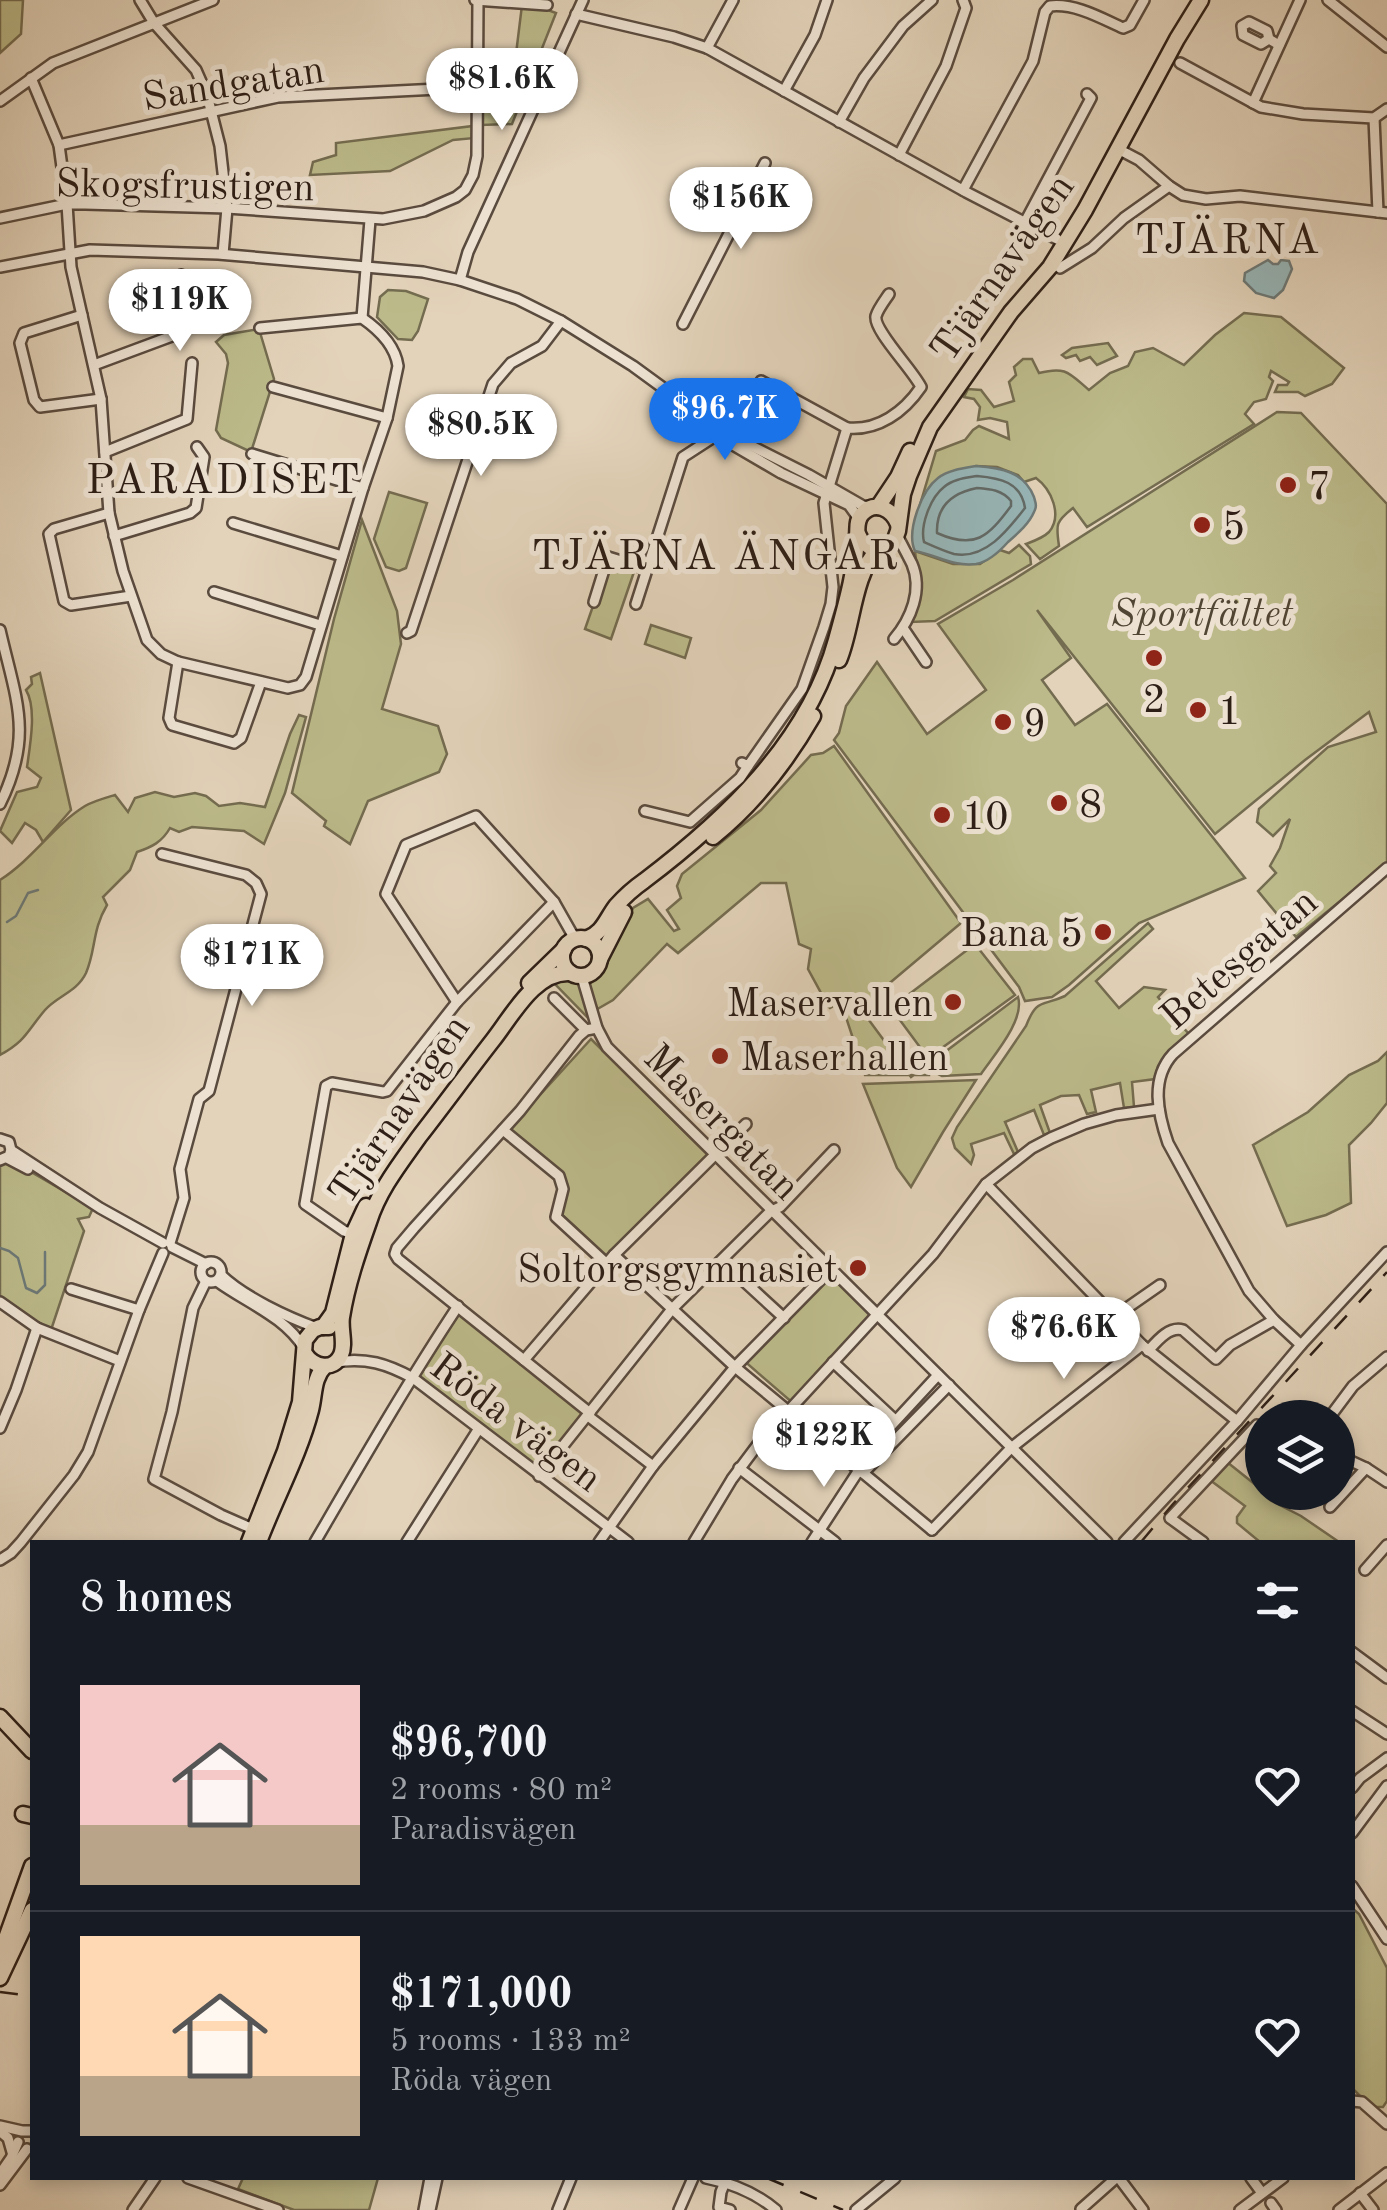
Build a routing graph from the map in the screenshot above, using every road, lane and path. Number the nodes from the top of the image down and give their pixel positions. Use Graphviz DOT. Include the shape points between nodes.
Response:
graph roads {
  1 [pos="140,0"];
  2 [pos="213,0"];
  3 [pos="477,0"];
  4 [pos="582,0"];
  5 [pos="733,0"];
  6 [pos="827,0"];
  7 [pos="932,0"];
  8 [pos="963,0"];
  9 [pos="1144,0"];
  10 [pos="1192,0"];
  11 [pos="1201,0"];
  12 [pos="1300,0"];
  13 [pos="1328,0"];
  14 [pos="547,5"];
  15 [pos="576,14"];
  16 [pos="154,22"];
  17 [pos="1269,39"];
  18 [pos="1279,45"];
  19 [pos="1387,47"];
  20 [pos="707,48"];
  21 [pos="1180,63"];
  22 [pos="31,78"];
  23 [pos="478,87"];
  24 [pos="784,91"];
  25 [pos="1087,94"];
  26 [pos="0,101"];
  27 [pos="1253,102"];
  28 [pos="1387,109"];
  29 [pos="212,112"];
  30 [pos="1374,118"];
  31 [pos="840,122"];
  32 [pos="59,144"];
  33 [pos="1118,149"];
  34 [pos="899,155"];
  35 [pos="765,162"];
  36 [pos="1169,186"];
  37 [pos="963,190"];
  38 [pos="68,204"];
  39 [pos="227,208"];
  40 [pos="1382,212"];
  41 [pos="0,218"];
  42 [pos="370,220"];
  43 [pos="1024,224"];
  44 [pos="1056,239"];
  45 [pos="69,254"];
  46 [pos="223,254"];
  47 [pos="366,266"];
  48 [pos="0,267"];
  49 [pos="1060,268"];
  50 [pos="182,275"];
  51 [pos="460,280"];
  52 [pos="889,294"];
  53 [pos="82,315"];
  54 [pos="362,318"];
  55 [pos="561,320"];
  56 [pos="682,324"];
  57 [pos="260,328"];
  58 [pos="192,364"];
  59 [pos="94,365"];
  60 [pos="761,381"];
  61 [pos="273,388"];
  62 [pos="101,400"];
  63 [pos="387,418"];
  64 [pos="846,428"];
  65 [pos="719,433"];
  66 [pos="197,446"];
  67 [pos="105,452"];
  68 [pos="252,454"];
  69 [pos="362,488"];
  70 [pos="827,489"];
  71 [pos="875,508"];
  72 [pos="109,513"];
  73 [pos="233,523"];
  74 [pos="858,526"];
  75 [pos="114,536"];
  76 [pos="890,538"];
  77 [pos="342,556"];
  78 [pos="647,570"];
  79 [pos="214,592"];
  80 [pos="131,596"];
  81 [pos="594,602"];
  82 [pos="636,604"];
  83 [pos="320,625"];
  84 [pos="902,628"];
  85 [pos="0,630"];
  86 [pos="407,633"];
  87 [pos="894,639"];
  88 [pos="178,662"];
  89 [pos="926,662"];
  90 [pos="261,682"];
  91 [pos="0,772"];
  92 [pos="12,778"];
  93 [pos="0,804"];
  94 [pos="646,811"];
  95 [pos="162,854"];
  96 [pos="1387,868"];
  97 [pos="554,902"];
  98 [pos="575,943"];
  99 [pos="600,958"];
  100 [pos="576,975"];
  101 [pos="554,998"];
  102 [pos="457,1002"];
  103 [pos="592,1029"];
  104 [pos="1159,1109"];
  105 [pos="746,1124"];
  106 [pos="504,1130"];
  107 [pos="0,1139"];
  108 [pos="834,1150"];
  109 [pos="715,1155"];
  110 [pos="6,1156"];
  111 [pos="986,1184"];
  112 [pos="771,1211"];
  113 [pos="353,1234"];
  114 [pos="167,1247"];
  115 [pos="1387,1252"];
  116 [pos="611,1260"];
  117 [pos="722,1261"];
  118 [pos="204,1267"];
  119 [pos="831,1269"];
  120 [pos="215,1279"];
  121 [pos="1160,1285"];
  122 [pos="71,1289"];
  123 [pos="0,1302"];
  124 [pos="458,1306"];
  125 [pos="672,1309"];
  126 [pos="139,1310"];
  127 [pos="877,1313"];
  128 [pos="1114,1317"];
  129 [pos="784,1318"];
  130 [pos="1274,1320"];
  131 [pos="320,1327"];
  132 [pos="37,1328"];
  133 [pos="342,1341"];
  134 [pos="1301,1345"];
  135 [pos="1145,1348"];
  136 [pos="305,1351"];
  137 [pos="1387,1357"];
  138 [pos="364,1359"];
  139 [pos="524,1360"];
  140 [pos="120,1361"];
  141 [pos="832,1362"];
  142 [pos="331,1364"];
  143 [pos="735,1367"];
  144 [pos="938,1375"];
  145 [pos="413,1378"];
  146 [pos="949,1385"];
  147 [pos="1342,1400"];
  148 [pos="788,1410"];
  149 [pos="589,1415"];
  150 [pos="896,1420"];
  151 [pos="1237,1420"];
  152 [pos="0,1428"];
  153 [pos="478,1430"];
  154 [pos="1245,1441"];
  155 [pos="1011,1448"];
  156 [pos="1355,1463"];
  157 [pos="652,1466"];
  158 [pos="739,1468"];
  159 [pos="1366,1468"];
  160 [pos="859,1470"];
  161 [pos="538,1476"];
  162 [pos="1355,1480"];
  163 [pos="1387,1482"];
  164 [pos="608,1528"];
  165 [pos="820,1530"];
  166 [pos="932,1530"];
  167 [pos="256,1537"];
  168 [pos="316,1540"];
  169 [pos="408,1540"];
  170 [pos="600,1540"];
  171 [pos="625,1540"];
  172 [pos="695,1540"];
  173 [pos="813,1540"];
  174 [pos="832,1540"];
  175 [pos="930,1540"];
  176 [pos="1105,1540"];
  177 [pos="1126,1540"];
  178 [pos="1200,1540"];
  179 [pos="1387,1545"];
  180 [pos="0,1560"];
  181 [pos="1365,1570"];
  182 [pos="1355,1654"];
  183 [pos="1387,1678"];
  184 [pos="0,1706"];
  185 [pos="1355,1713"];
  186 [pos="0,1717"];
  187 [pos="1387,1734"];
  188 [pos="30,1736"];
  189 [pos="30,1750"];
  190 [pos="1387,1758"];
  191 [pos="1356,1776"];
  192 [pos="1387,1786"];
  193 [pos="1355,1829"];
  194 [pos="30,1873"];
  195 [pos="30,1887"];
  196 [pos="1355,1891"];
  197 [pos="30,1914"];
  198 [pos="30,1928"];
  199 [pos="1387,1939"];
  200 [pos="2,1964"];
  201 [pos="1355,2101"];
  202 [pos="1387,2124"];
  203 [pos="1,2130"];
  204 [pos="25,2140"];
  205 [pos="11,2158"];
  206 [pos="0,2174"];
  207 [pos="1383,2176"];
  208 [pos="154,2180"];
  209 [pos="194,2180"];
  210 [pos="434,2180"];
  211 [pos="570,2180"];
  212 [pos="692,2180"];
  213 [pos="716,2180"];
  214 [pos="893,2180"];
  215 [pos="1115,2180"];
  216 [pos="1119,2180"];
  217 [pos="1253,2180"];
  218 [pos="1280,2180"];
  219 [pos="725,2182"];
  220 [pos="0,2185"];
  221 [pos="1387,2188"];
  222 [pos="1262,2192"];
  223 [pos="1360,2193"];
  224 [pos="133,2210"];
  225 [pos="278,2210"];
  226 [pos="427,2210"];
  227 [pos="558,2210"];
  228 [pos="679,2210"];
  229 [pos="730,2210"];
  230 [pos="776,2210"];
  231 [pos="858,2210"];
  232 [pos="1081,2210"];
  233 [pos="1143,2210"];
  234 [pos="1240,2210"];
  235 [pos="1339,2210"];
  236 [pos="1373,2210"];
  1 -- 16 [label="street"];
  2 -- 16 [label="street"];
  3 -- 14 [label="street"];
  3 -- 23 [label="street, Skogsfrustigen"];
  4 -- 15 [label="street"];
  5 -- 20 [label="street"];
  6 -- 24 [label="street"];
  7 -- 31 [label="street" via="903,26"];
  8 -- 34 [label="street" via="951,55"];
  9 -- 37 [label="street" via="1123,28 1050,6 1033,61"];
  10 -- 44 [label="highway, Tjärnavägen"];
  11 -- 33 [label="highway, Tjärnavägen"];
  12 -- 18 [label="street"];
  13 -- 19 [label="street"];
  15 -- 20 [label="street"];
  15 -- 51 [label="street"];
  16 -- 22 [label="street"];
  16 -- 29 [label="street" via="196,70"];
  17 -- 18 [label="street"];
  18 -- 27 [label="street"];
  20 -- 24 [label="street"];
  21 -- 27 [label="street"];
  22 -- 26 [label="street"];
  22 -- 32 [label="street"];
  23 -- 29 [label="street, Sandgatan" via="278,98"];
  23 -- 42 [label="street, Skogsfrustigen" via="477,156 465,190 424,211"];
  24 -- 31 [label="street"];
  25 -- 43 [label="street" via="1091,98"];
  27 -- 30 [label="street" via="1303,114"];
  28 -- 30 [label="street"];
  29 -- 32 [label="street, Sandgatan"];
  29 -- 39 [label="street"];
  30 -- 40 [label="street"];
  31 -- 34 [label="street"];
  32 -- 38 [label="street"];
  33 -- 36 [label="street"];
  33 -- 76 [label="highway, Tjärnavägen" via="1050,267 930,427"];
  34 -- 37 [label="street"];
  35 -- 56 [label="street"];
  36 -- 40 [label="street" via="1206,199 1240,196"];
  36 -- 49 [label="street"];
  37 -- 43 [label="street"];
  38 -- 39 [label="street, Skogsfrustigen"];
  38 -- 41 [label="street, Skogsfrustigen"];
  38 -- 45 [label="street"];
  39 -- 42 [label="street, Skogsfrustigen"];
  39 -- 46 [label="street"];
  42 -- 47 [label="street, Skogsfrustigen"];
  43 -- 44 [label="street"];
  44 -- 71 [label="highway, Tjärnavägen" via="925,420"];
  45 -- 46 [label="street"];
  45 -- 48 [label="street"];
  45 -- 53 [label="street"];
  46 -- 47 [label="street"];
  47 -- 51 [label="street"];
  47 -- 54 [label="street, Skogsfrustigen"];
  50 -- 59 [label="street" via="176,333"];
  51 -- 55 [label="street"];
  52 -- 64 [label="street" via="876,326 921,387 887,419"];
  53 -- 59 [label="street"];
  53 -- 62 [label="street" via="24,333 20,343 40,407"];
  54 -- 57 [label="street"];
  54 -- 63 [label="street" via="397,357"];
  55 -- 65 [label="street"];
  55 -- 86 [label="street" via="542,346 510,363 493,384"];
  58 -- 67 [label="street" via="187,419"];
  59 -- 62 [label="street"];
  60 -- 64 [label="street"];
  61 -- 63 [label="street"];
  62 -- 67 [label="street"];
  63 -- 69 [label="street"];
  64 -- 70 [label="street"];
  65 -- 70 [label="street" via="782,473"];
  65 -- 78 [label="street" via="684,456"];
  66 -- 75 [label="street" via="204,457 196,508"];
  67 -- 72 [label="street"];
  68 -- 69 [label="street"];
  69 -- 77 [label="street"];
  70 -- 71 [label="street"];
  70 -- 74 [label="street" via="849,505"];
  70 -- 94 [label="street" via="833,587 802,689 740,778 690,822"];
  71 -- 74 [label="highway"];
  71 -- 76 [label="highway" via="893,514"];
  72 -- 75 [label="street"];
  72 -- 80 [label="street" via="50,534 64,601"];
  73 -- 77 [label="street"];
  74 -- 76 [label="highway" via="865,545"];
  74 -- 98 [label="highway, Tjärnavägen" via="835,646 787,742 716,823 626,896 598,933"];
  75 -- 80 [label="street"];
  76 -- 84 [label="street" via="916,578"];
  76 -- 99 [label="highway, Tjärnavägen" via="864,569 845,645 798,744 752,802 632,902"];
  77 -- 83 [label="street"];
  78 -- 81 [label="street" via="608,558"];
  78 -- 82 [label="street"];
  79 -- 83 [label="street"];
  80 -- 88 [label="street" via="147,640"];
  83 -- 90 [label="street" via="300,685"];
  84 -- 87 [label="street"];
  84 -- 89 [label="street"];
  85 -- 92 [label="street" via="20,724"];
  88 -- 90 [label="street"];
  88 -- 90 [label="street" via="172,725 234,743 242,738"];
  91 -- 92 [label="street"];
  92 -- 93 [label="street"];
  95 -- 114 [label="street" via="246,875 261,894 209,1090 199,1100 180,1169 184,1198"];
  96 -- 104 [label="street, Betesgatan" via="1173,1054 1161,1070"];
  97 -- 98 [label="street"];
  97 -- 102 [label="street"];
  97 -- 102 [label="street" via="476,816 406,845 386,894"];
  98 -- 99 [label="highway" via="598,949"];
  98 -- 100 [label="highway" via="562,960"];
  98 -- 113 [label="highway, Tjärnavägen" via="518,994 455,1076 380,1180"];
  99 -- 100 [label="highway, Tjärnavägen" via="596,970"];
  100 -- 103 [label="street, Masergatan"];
  100 -- 133 [label="highway, Tjärnavägen" via="551,976 520,1004 393,1174 368,1222 347,1294"];
  101 -- 103 [label="street"];
  102 -- 113 [label="street" via="388,1091 326,1086 305,1204"];
  103 -- 106 [label="street" via="579,1036"];
  103 -- 109 [label="street, Masergatan"];
  104 -- 111 [label="street" via="1116,1115 1051,1138"];
  104 -- 130 [label="street" via="1168,1143 1231,1260"];
  105 -- 109 [label="street"];
  106 -- 116 [label="street" via="558,1176 564,1188 556,1217"];
  106 -- 124 [label="street" via="395,1254"];
  107 -- 110 [label="street" via="8,1142"];
  108 -- 112 [label="street"];
  109 -- 112 [label="street, Masergatan"];
  109 -- 116 [label="street"];
  110 -- 114 [label="street"];
  111 -- 127 [label="street"];
  111 -- 128 [label="street"];
  112 -- 117 [label="street"];
  112 -- 119 [label="street, Masergatan"];
  113 -- 131 [label="highway, Tjärnavägen" via="332,1313"];
  114 -- 118 [label="street"];
  114 -- 126 [label="street"];
  115 -- 134 [label="street"];
  116 -- 125 [label="street"];
  116 -- 139 [label="street"];
  117 -- 125 [label="street"];
  117 -- 129 [label="street"];
  118 -- 120 [label="street" via="202,1276"];
  118 -- 120 [label="street" via="217,1264"];
  119 -- 127 [label="street, Masergatan"];
  119 -- 129 [label="street"];
  120 -- 131 [label="street"];
  120 -- 136 [label="street" via="283,1323"];
  120 -- 167 [label="street" via="192,1308 154,1479"];
  121 -- 128 [label="street"];
  122 -- 126 [label="street"];
  123 -- 132 [label="street"];
  124 -- 139 [label="street"];
  124 -- 145 [label="street"];
  125 -- 143 [label="street"];
  125 -- 149 [label="street"];
  126 -- 140 [label="street"];
  127 -- 141 [label="street"];
  127 -- 144 [label="street, Masergatan"];
  128 -- 135 [label="street"];
  129 -- 143 [label="street"];
  130 -- 134 [label="street"];
  130 -- 135 [label="street" via="1216,1358 1176,1328"];
  131 -- 133 [label="highway" via="333,1329"];
  131 -- 136 [label="highway" via="307,1336"];
  132 -- 140 [label="street"];
  132 -- 152 [label="street"];
  133 -- 138 [label="street, Röda vägen"];
  133 -- 142 [label="highway" via="340,1357"];
  134 -- 151 [label="street"];
  135 -- 151 [label="street"];
  135 -- 155 [label="street"];
  136 -- 142 [label="highway" via="316,1364"];
  136 -- 167 [label="highway" via="300,1402"];
  137 -- 147 [label="street"];
  138 -- 142 [label="street, Röda vägen"];
  138 -- 145 [label="street, Röda vägen"];
  139 -- 149 [label="street"];
  140 -- 180 [label="street" via="74,1476"];
  141 -- 148 [label="street"];
  141 -- 150 [label="street"];
  142 -- 167 [label="highway" via="317,1376 297,1454"];
  143 -- 148 [label="street"];
  143 -- 157 [label="street"];
  144 -- 146 [label="street, Masergatan"];
  144 -- 150 [label="street"];
  145 -- 153 [label="street, Röda vägen"];
  145 -- 168 [label="street"];
  146 -- 155 [label="street, Masergatan"];
  146 -- 160 [label="street"];
  148 -- 158 [label="street"];
  148 -- 160 [label="street"];
  149 -- 157 [label="street"];
  149 -- 161 [label="street"];
  150 -- 160 [label="street"];
  151 -- 177 [label="street"];
  153 -- 161 [label="street, Röda vägen"];
  153 -- 169 [label="street"];
  154 -- 178 [label="street" via="1170,1518"];
  155 -- 166 [label="street"];
  155 -- 176 [label="street, Masergatan"];
  156 -- 159 [label="street"];
  157 -- 164 [label="street"];
  158 -- 165 [label="street"];
  158 -- 172 [label="street"];
  159 -- 162 [label="street"];
  159 -- 163 [label="street"];
  160 -- 165 [label="street"];
  160 -- 166 [label="street"];
  161 -- 164 [label="street, Röda vägen"];
  164 -- 170 [label="street"];
  164 -- 171 [label="street, Röda vägen"];
  165 -- 173 [label="street"];
  165 -- 174 [label="street"];
  166 -- 175 [label="street"];
  179 -- 181 [label="street"];
  182 -- 183 [label="street"];
  184 -- 188 [label="highway"];
  185 -- 187 [label="street"];
  186 -- 189 [label="highway"];
  190 -- 191 [label="street"];
  192 -- 193 [label="street"];
  194 -- 200 [label="highway"];
  195 -- 200 [label="highway"];
  196 -- 199 [label="street"];
  197 -- 200 [label="highway"];
  198 -- 200 [label="highway"];
  201 -- 202 [label="street"];
  203 -- 204 [label="street"];
  203 -- 205 [label="street"];
  204 -- 205 [label="street"];
  204 -- 220 [label="street"];
  205 -- 206 [label="street"];
  207 -- 221 [label="street"];
  207 -- 223 [label="street"];
  208 -- 224 [label="street"];
  209 -- 225 [label="street"];
  210 -- 226 [label="street"];
  211 -- 227 [label="street"];
  212 -- 228 [label="street"];
  213 -- 219 [label="street"];
  214 -- 231 [label="street"];
  215 -- 232 [label="street"];
  216 -- 233 [label="street"];
  217 -- 222 [label="street"];
  218 -- 222 [label="street"];
  219 -- 229 [label="street" via="719,2207"];
  219 -- 230 [label="street"];
  222 -- 234 [label="street"];
  223 -- 235 [label="street"];
  223 -- 236 [label="street"];
}
